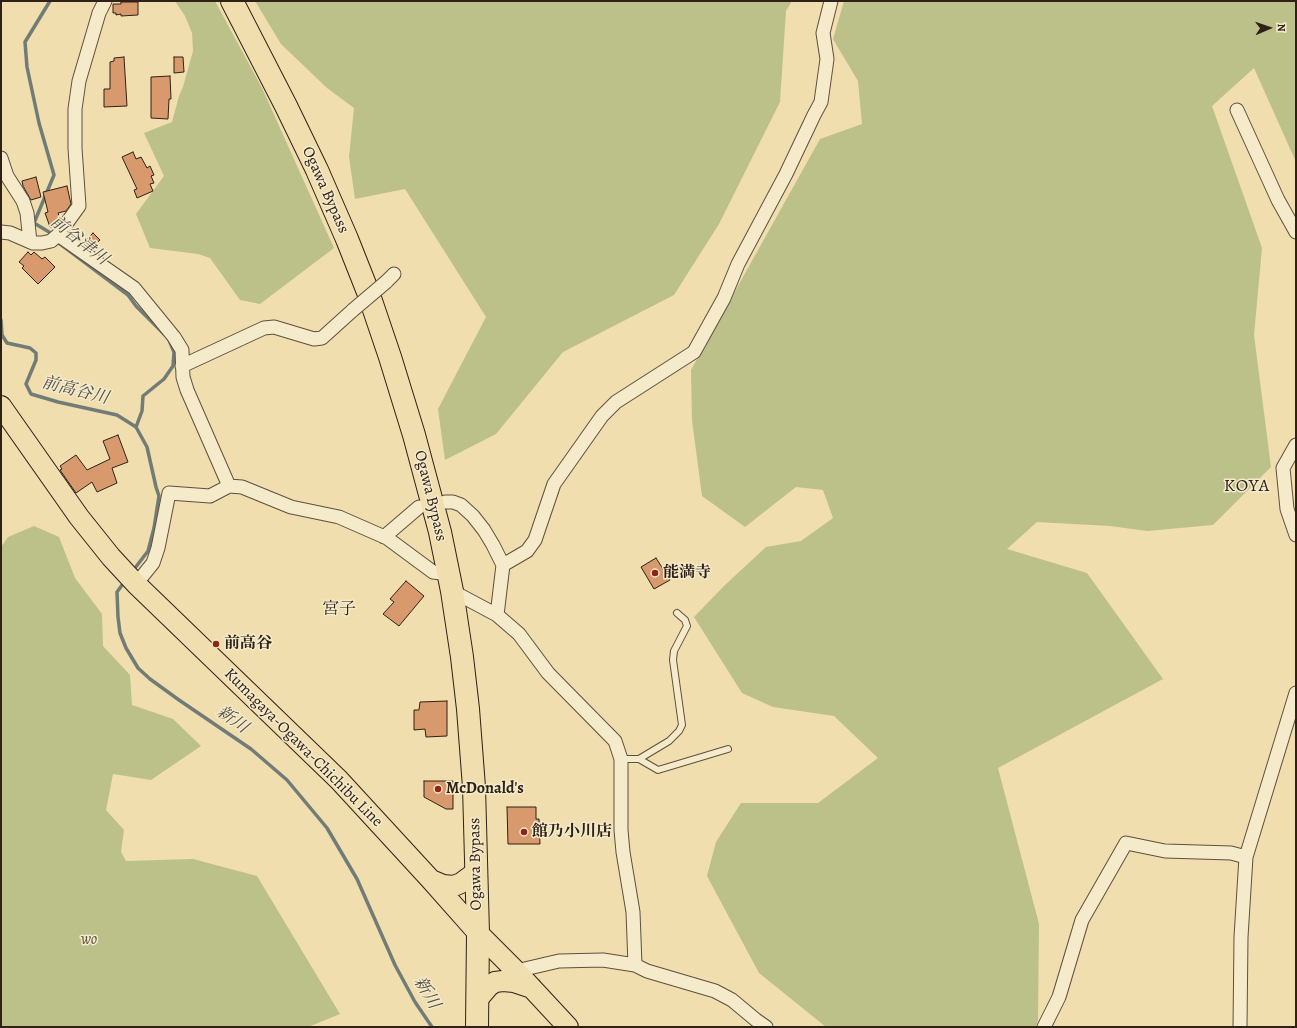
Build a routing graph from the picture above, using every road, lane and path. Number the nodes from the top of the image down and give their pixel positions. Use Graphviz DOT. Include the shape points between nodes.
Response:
graph roads {
  1 [pos="105,1"];
  2 [pos="232,1"];
  3 [pos="830,1"];
  4 [pos="1237,110"];
  5 [pos="1,158"];
  6 [pos="1,232"];
  7 [pos="1296,232"];
  8 [pos="58,235"];
  9 [pos="30,242"];
  10 [pos="390,278"];
  11 [pos="182,366"];
  12 [pos="1,406"];
  13 [pos="1296,445"];
  14 [pos="229,486"];
  15 [pos="445,502"];
  16 [pos="419,507"];
  17 [pos="1296,535"];
  18 [pos="384,536"];
  19 [pos="503,565"];
  20 [pos="450,583"];
  21 [pos="136,584"];
  22 [pos="677,613"];
  23 [pos="497,616"];
  24 [pos="1296,693"];
  25 [pos="728,750"];
  26 [pos="621,759"];
  27 [pos="639,759"];
  28 [pos="1246,857"];
  29 [pos="476,872"];
  30 [pos="431,880"];
  31 [pos="478,933"];
  32 [pos="635,965"];
  33 [pos="516,971"];
  34 [pos="532,988"];
  35 [pos="477,1000"];
  36 [pos="477,1027"];
  37 [pos="568,1027"];
  38 [pos="766,1027"];
  39 [pos="1044,1027"];
  40 [pos="1240,1027"];
  1 -- 8 [label="street" via="79,81 75,109 79,206"];
  2 -- 20 [label="highway, Ogawa Bypass" via="317,170 368,292 414,435 435,512"];
  3 -- 19 [label="street" via="823,33 827,59 821,102 738,264 724,298 694,352 616,402 602,416 554,484 536,540 527,551"];
  4 -- 7 [label="street" via="1278,200"];
  5 -- 9 [label="street" via="7,176 23,201"];
  6 -- 9 [label="street"];
  8 -- 9 [label="street" via="52,241"];
  8 -- 11 [label="street" via="134,288 174,337 182,350"];
  10 -- 11 [label="street, bridge" via="322,338 314,339 274,327 264,328"];
  11 -- 14 [label="street" via="188,390"];
  12 -- 21 [label="main road, Kumagaya-Ogawa-Chichibu Line" via="79,517"];
  13 -- 17 [label="street" via="1283,468 1287,509"];
  14 -- 18 [label="street" via="242,487 291,507 339,517"];
  14 -- 21 [label="street" via="210,496 169,492 153,563"];
  15 -- 19 [label="street" via="461,505 474,516"];
  16 -- 18 [label="street"];
  18 -- 20 [label="street"];
  19 -- 23 [label="street"];
  20 -- 23 [label="street"];
  20 -- 29 [label="highway, Ogawa Bypass" via="468,709 474,787"];
  21 -- 30 [label="main road, Kumagaya-Ogawa-Chichibu Line" via="339,780"];
  22 -- 27 [label="lane" via="685,620 687,626 674,650 673,660 682,725 669,741"];
  23 -- 26 [label="street" via="520,634 548,673 615,741"];
  24 -- 28 [label="street"];
  25 -- 27 [label="lane" via="658,770"];
  26 -- 27 [label="lane"];
  26 -- 32 [label="street" via="620,830 633,912"];
  28 -- 39 [label="street" via="1231,853 1165,851 1126,843 1082,920 1059,997"];
  28 -- 40 [label="street" via="1241,937"];
  29 -- 30 [label="main road" via="461,884 454,886"];
  29 -- 31 [label="highway, Ogawa Bypass"];
  30 -- 31 [label="main road, Kumagaya-Ogawa-Chichibu Line"];
  31 -- 33 [label="main road, Kumagaya-Ogawa-Chichibu Line"];
  31 -- 35 [label="highway, Ogawa Bypass"];
  32 -- 33 [label="street" via="603,960 559,961"];
  32 -- 38 [label="street" via="647,971 716,991 732,1000"];
  33 -- 34 [label="main road, Kumagaya-Ogawa-Chichibu Line"];
  34 -- 35 [label="main road" via="514,982 495,982"];
  34 -- 37 [label="main road, Kumagaya-Ogawa-Chichibu Line"];
  35 -- 36 [label="highway, Ogawa Bypass"];
}
